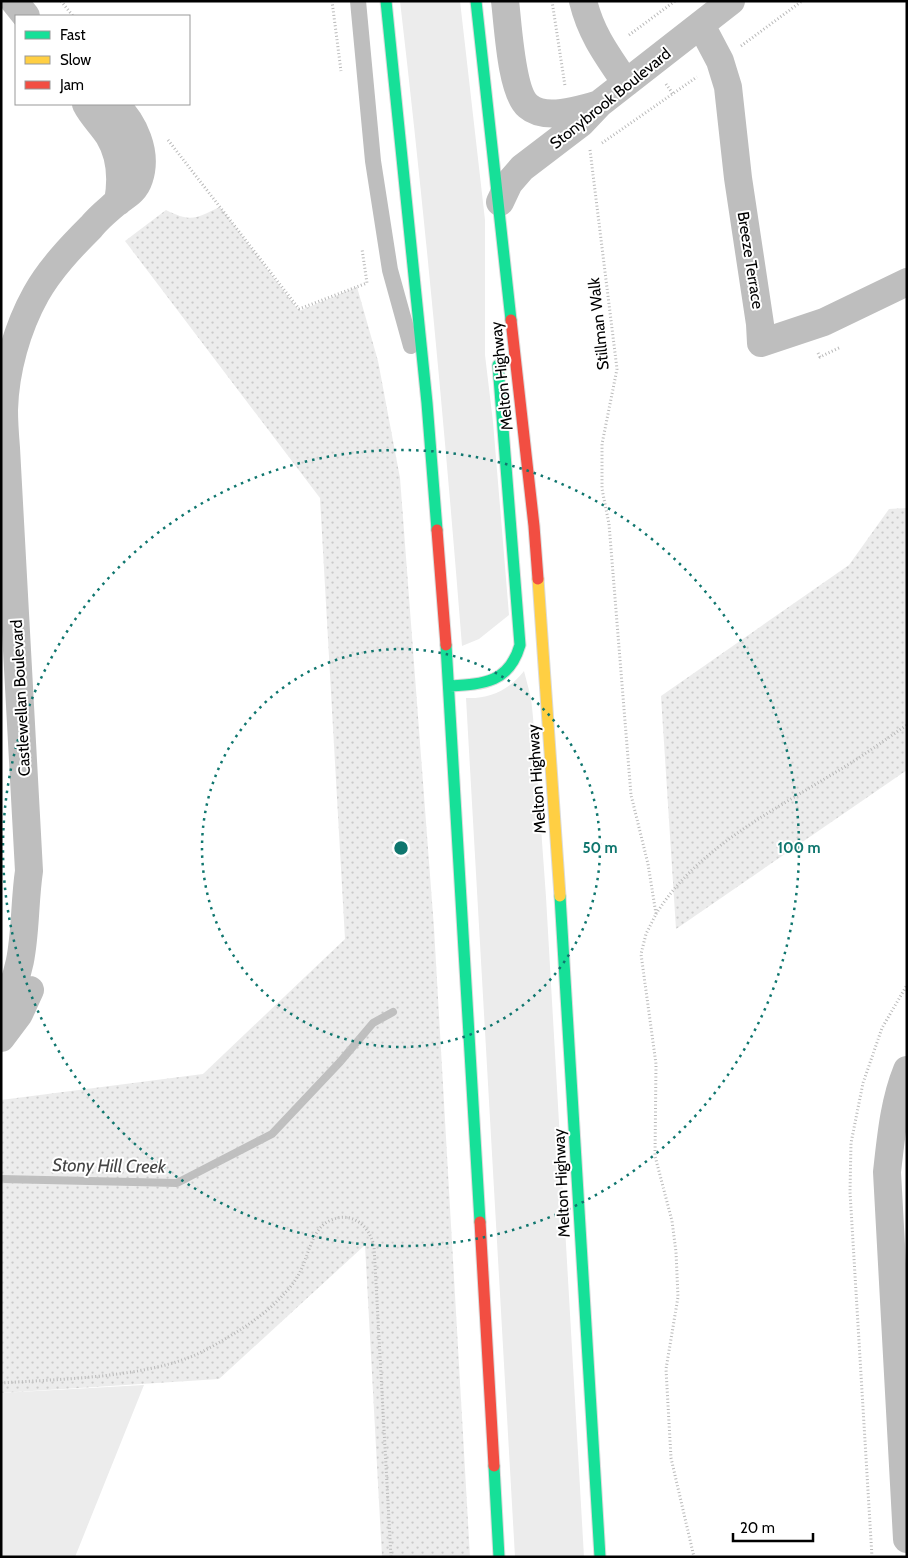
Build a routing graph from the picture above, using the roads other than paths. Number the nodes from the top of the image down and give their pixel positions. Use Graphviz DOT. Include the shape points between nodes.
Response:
graph roads {
  1 [pos="14,1"];
  2 [pos="358,1"];
  3 [pos="386,1"];
  4 [pos="476,1"];
  5 [pos="505,1"];
  6 [pos="583,1"];
  7 [pos="731,1"];
  8 [pos="25,15"];
  9 [pos="701,25"];
  10 [pos="626,83"];
  11 [pos="87,105"];
  12 [pos="116,105"];
  13 [pos="583,113"];
  14 [pos="118,202"];
  15 [pos="500,202"];
  16 [pos="502,231"];
  17 [pos="907,282"];
  18 [pos="498,305"];
  19 [pos="497,351"];
  20 [pos="6,364"];
  21 [pos="428,403"];
  22 [pos="449,686"];
  23 [pos="29,871"];
  24 [pos="1,1008"];
  25 [pos="1,1038"];
  26 [pos="907,1070"];
  27 [pos="907,1539"];
  28 [pos="499,1557"];
  29 [pos="600,1557"];
  1 -- 8 [label="street"];
  2 -- 21 [label="lane" via="373,160 390,270"];
  3 -- 21 [label="highway"];
  4 -- 15 [label="highway, Melton Highway"];
  5 -- 13 [label="street" via="515,81 521,99 533,110 557,114"];
  6 -- 10 [label="street" via="591,28"];
  7 -- 9 [label="street, Stonybrook Boulevard"];
  9 -- 10 [label="street, Stonybrook Boulevard"];
  9 -- 17 [label="street, Breeze Terrace" via="720,61 728,87 761,343 824,322"];
  10 -- 13 [label="street, Stonybrook Boulevard"];
  11 -- 14 [label="street" via="110,137 114,148 121,186"];
  12 -- 14 [label="street, Castlewellan Boulevard" via="135,132 141,158 141,171 134,190"];
  13 -- 15 [label="street, Stonybrook Boulevard" via="522,168 509,183"];
  14 -- 20 [label="street, Castlewellan Boulevard" via="71,248 36,294"];
  15 -- 16 [label="highway, Melton Highway"];
  16 -- 18 [label="highway"];
  16 -- 29 [label="highway, Melton Highway" via="534,526 557,843"];
  19 -- 22 [label="highway" via="520,645 518,656 504,674 482,682"];
  20 -- 23 [label="street, Castlewellan Boulevard" via="4,411"];
  21 -- 22 [label="highway"];
  22 -- 28 [label="highway"];
  23 -- 24 [label="street, Castlewellan Boulevard" via="22,956 16,978"];
  23 -- 25 [label="street, Castlewellan Boulevard" via="39,918 36,972 19,1014"];
  26 -- 27 [label="street" via="894,1119 887,1172"];
}
